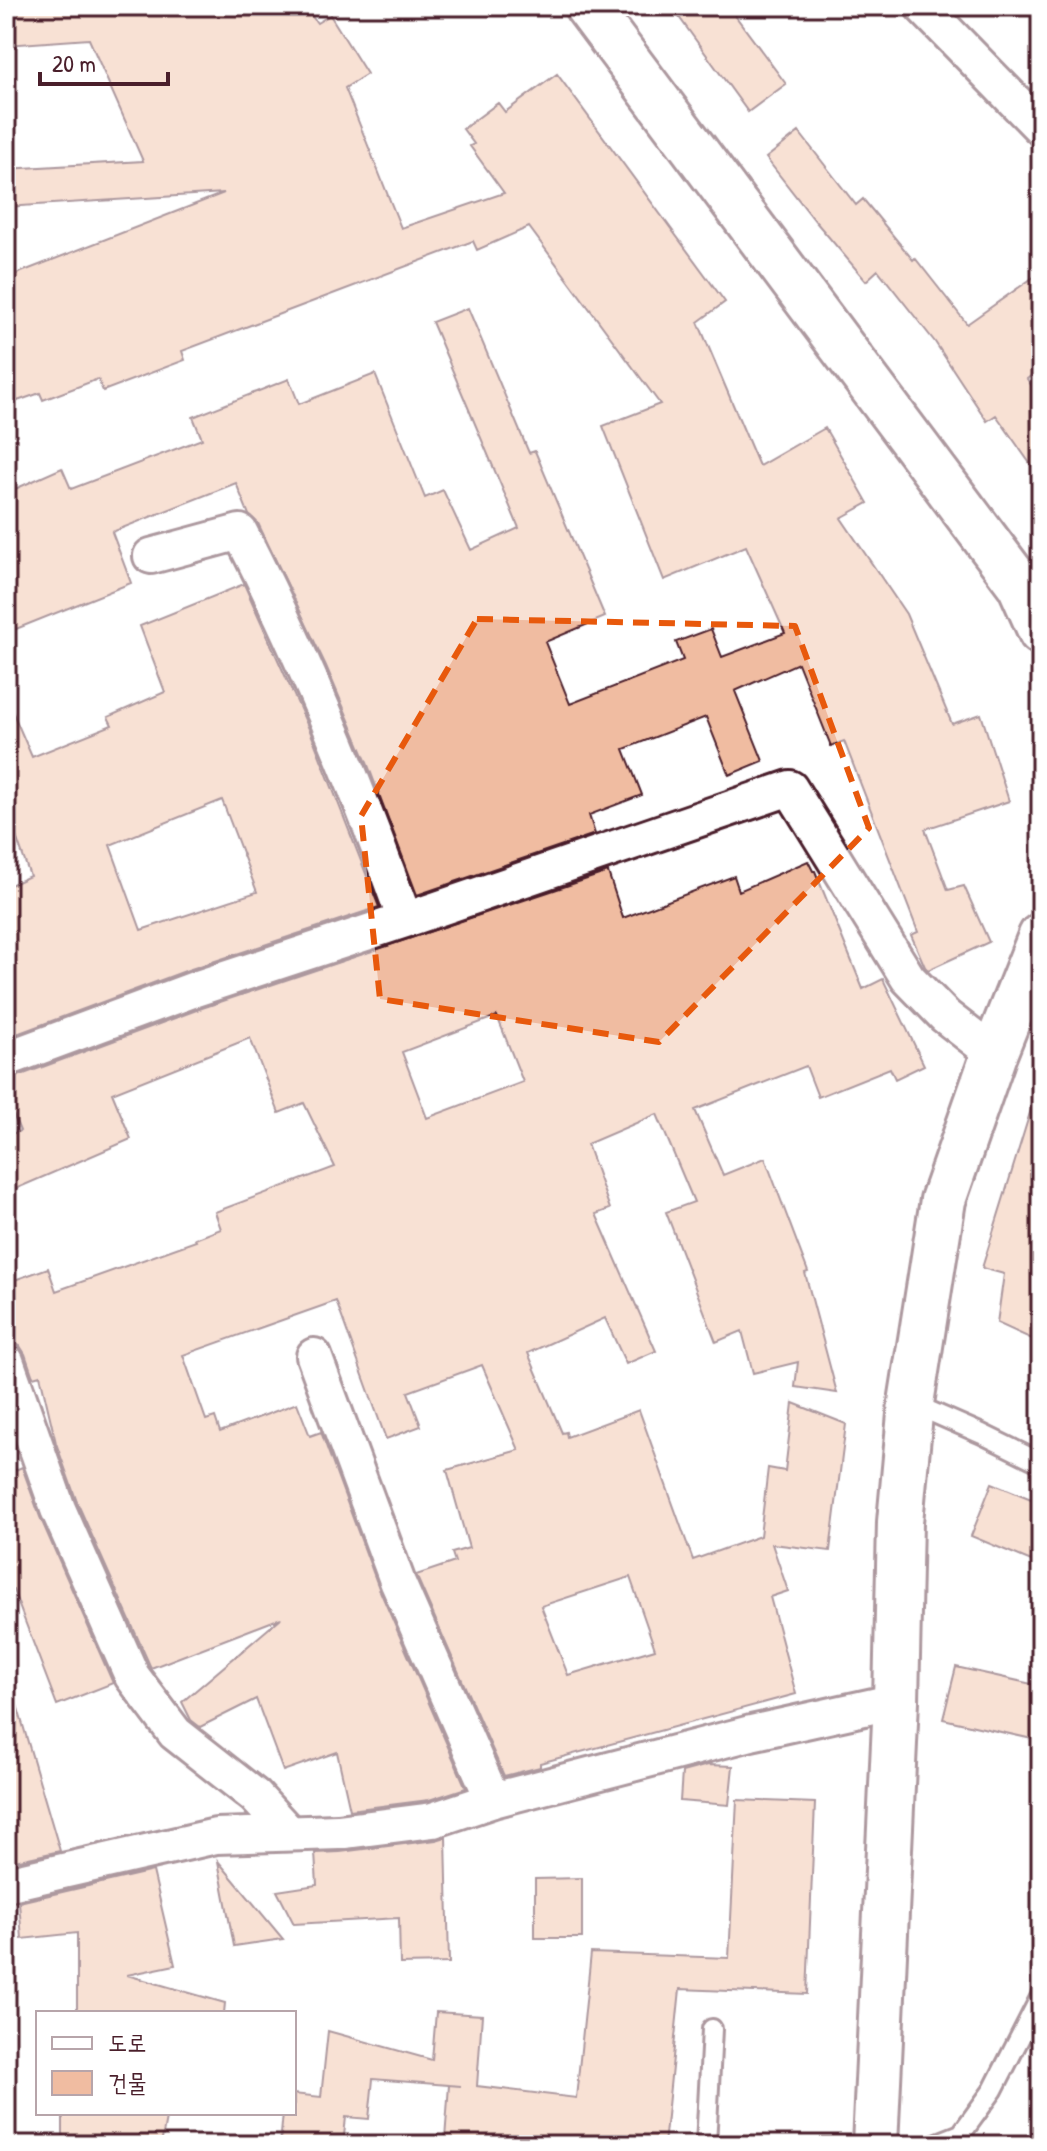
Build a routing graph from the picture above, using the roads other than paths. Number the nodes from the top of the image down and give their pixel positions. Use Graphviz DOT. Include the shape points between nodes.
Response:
graph roads {
  1 [pos="587,6"];
  2 [pos="922,6"];
  3 [pos="1041,128"];
  4 [pos="151,556"];
  5 [pos="1041,632"];
  6 [pos="405,920"];
  7 [pos="1041,936"];
  8 [pos="994,1054"];
  9 [pos="6,1059"];
  10 [pos="314,1356"];
  11 [pos="6,1361"];
  12 [pos="911,1403"];
  13 [pos="1041,1463"];
  14 [pos="896,1701"];
  15 [pos="493,1800"];
  16 [pos="289,1833"];
  17 [pos="6,1884"];
  18 [pos="1041,1996"];
  19 [pos="712,2029"];
  20 [pos="706,2145"];
  21 [pos="875,2145"];
  22 [pos="933,2145"];
  1 -- 5 [label="street" via="1020,585"];
  2 -- 3 [label="street"];
  4 -- 6 [label="street" via="240,532 363,808"];
  6 -- 8 [label="street" via="790,788 908,978"];
  6 -- 9 [label="street"];
  7 -- 8 [label="street"];
  8 -- 12 [label="street" via="943,1200"];
  10 -- 15 [label="street" via="398,1583"];
  11 -- 16 [label="street" via="58,1509 132,1676 175,1733 255,1796"];
  12 -- 13 [label="lane"];
  12 -- 14 [label="street" via="900,1522"];
  14 -- 15 [label="street"];
  14 -- 21 [label="street"];
  15 -- 16 [label="street" via="433,1820"];
  16 -- 17 [label="street" via="216,1836"];
  18 -- 22 [label="lane" via="993,2090 961,2134"];
  19 -- 20 [label="lane"];
}
